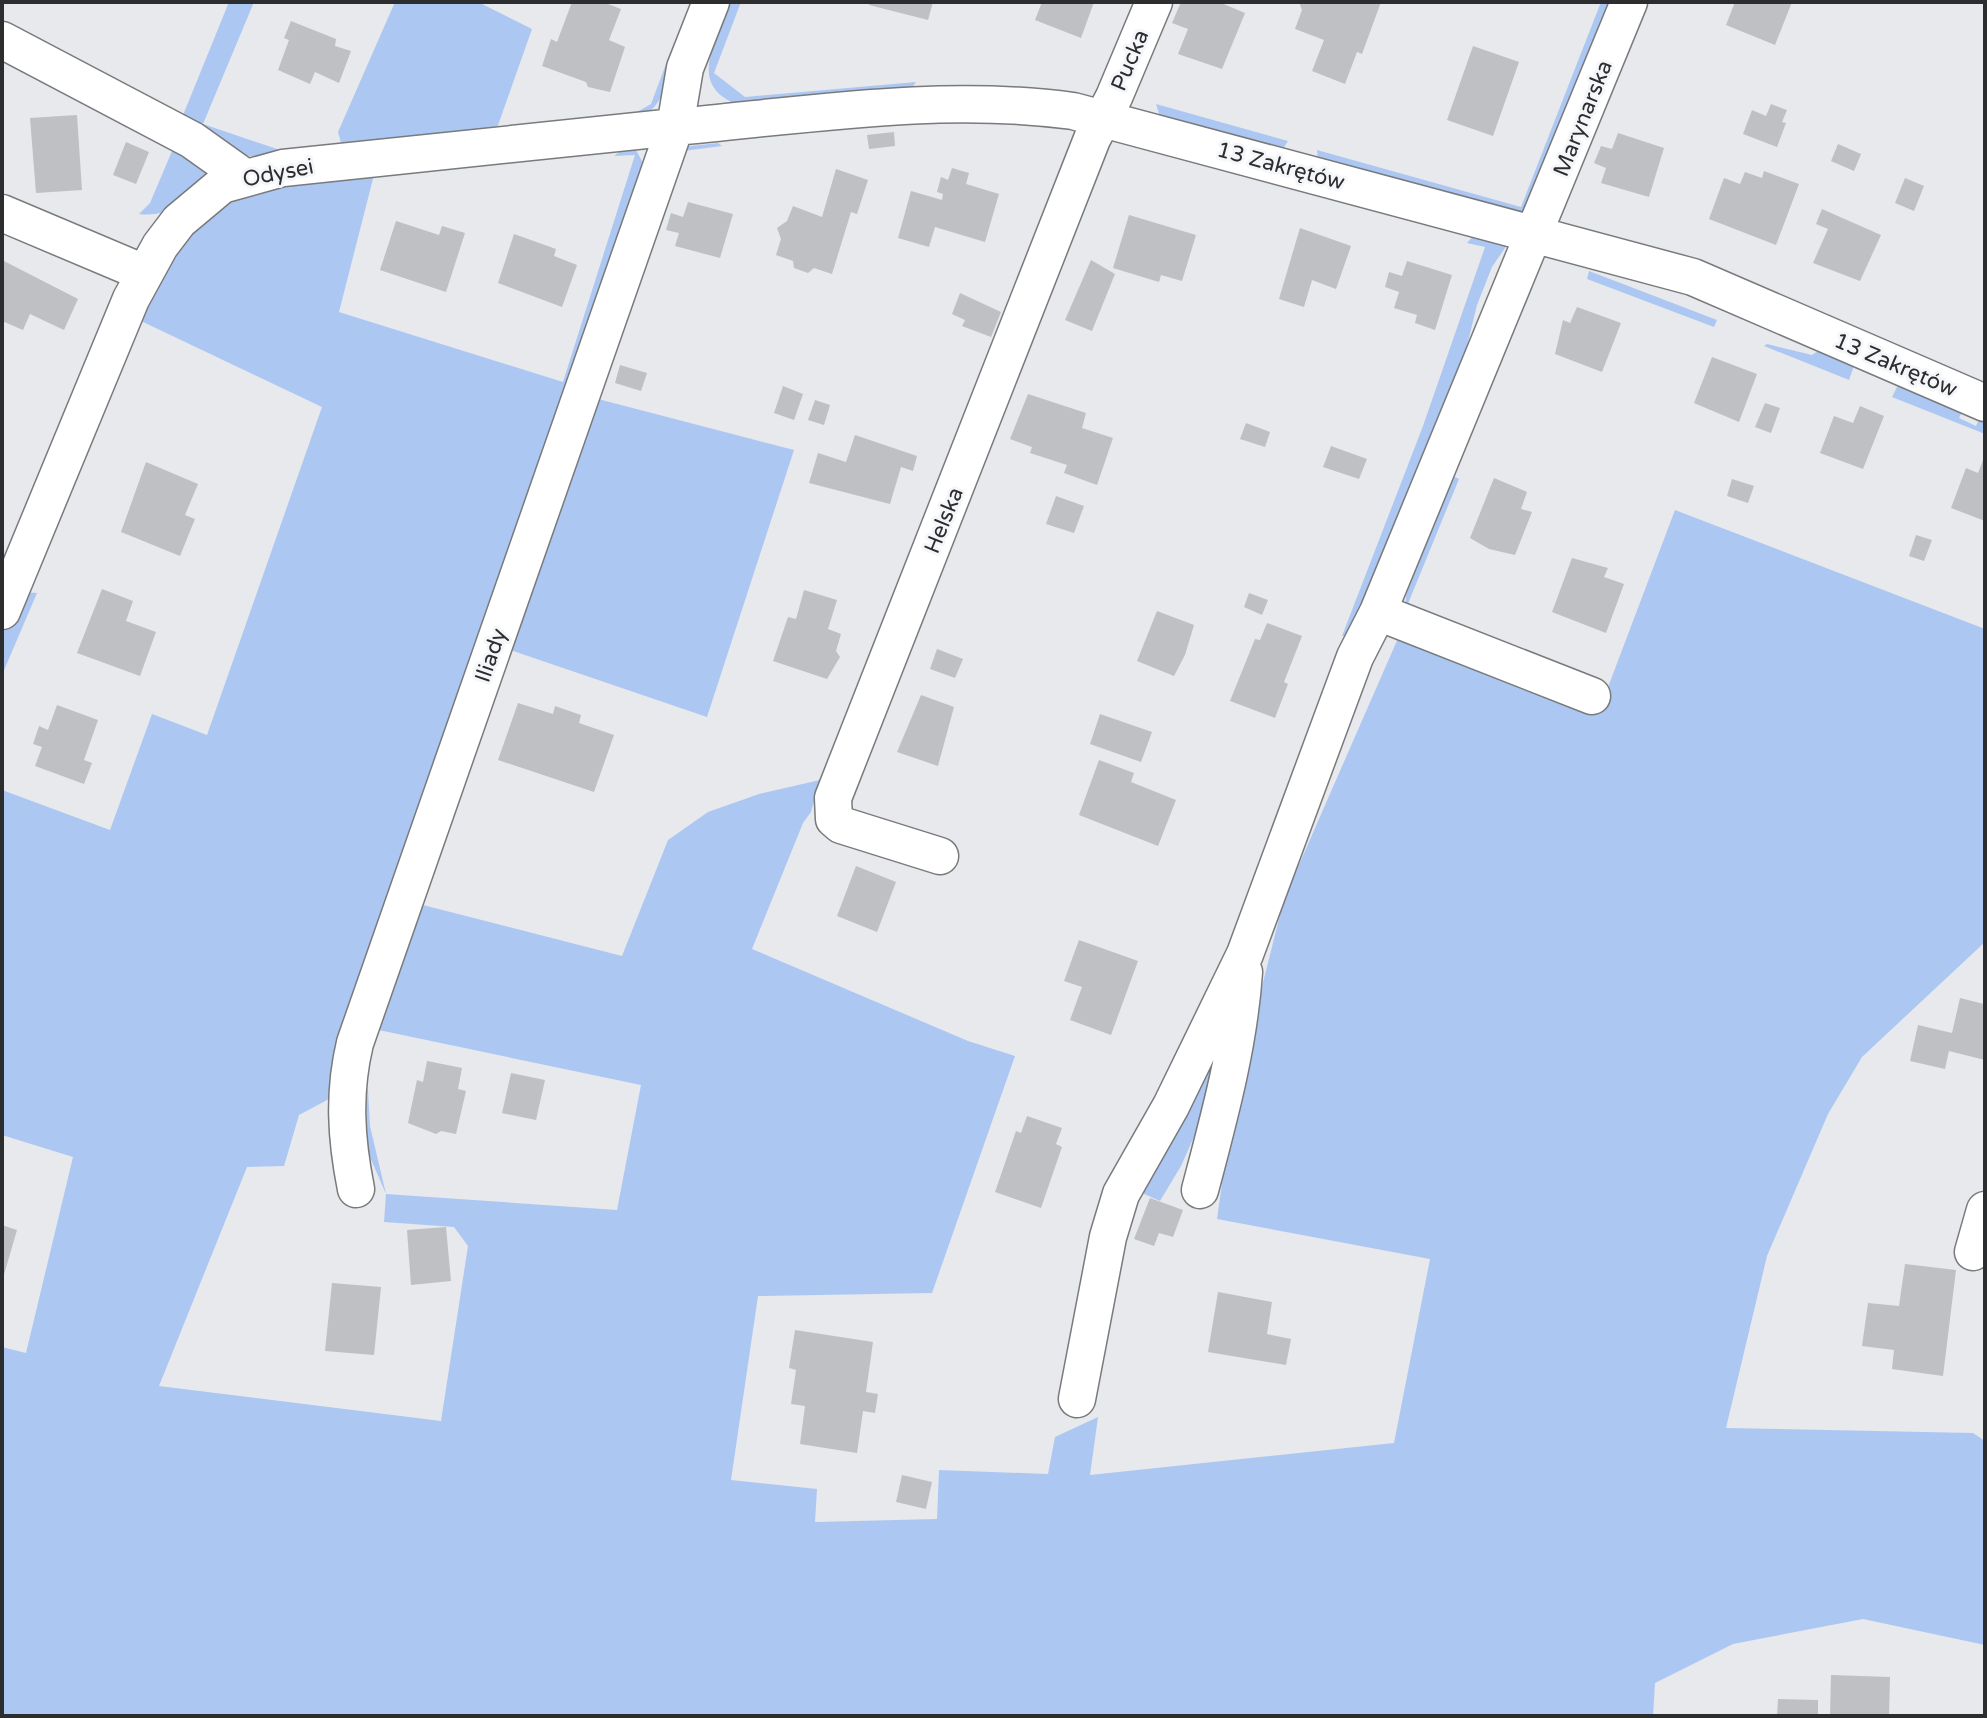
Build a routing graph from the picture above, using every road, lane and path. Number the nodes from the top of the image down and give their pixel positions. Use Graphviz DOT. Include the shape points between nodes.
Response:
graph roads {
  1 [pos="711,2"];
  2 [pos="1154,2"];
  3 [pos="1629,2"];
  4 [pos="2,40"];
  5 [pos="1104,118"];
  6 [pos="675,127"];
  7 [pos="244,177"];
  8 [pos="2,213"];
  9 [pos="1536,234"];
  10 [pos="144,273"];
  11 [pos="1985,403"];
  12 [pos="2,611"];
  13 [pos="1378,612"];
  14 [pos="1592,696"];
  15 [pos="940,856"];
  16 [pos="1245,954"];
  17 [pos="356,1189"];
  18 [pos="1200,1190"];
  19 [pos="1985,1210"];
  20 [pos="1973,1252"];
  21 [pos="1077,1399"];
  1 -- 6 [label="street" via="685,68"];
  2 -- 5 [label="street, Pucka"];
  3 -- 9 [label="street, Marynarska"];
  4 -- 7 [label="street" via="192,140"];
  5 -- 6 [label="street, 13 Zakrętów" via="1039,106 960,103"];
  5 -- 9 [label="street, 13 Zakrętów"];
  5 -- 15 [label="street, Helska" via="833,798 834,819 841,825"];
  6 -- 7 [label="street, Odysei" via="283,168"];
  6 -- 17 [label="street, Iliady" via="355,1043 346,1129"];
  7 -- 10 [label="street, Odysei" via="200,200"];
  8 -- 10 [label="street"];
  9 -- 11 [label="street, 13 Zakrętów" via="1693,277"];
  9 -- 13 [label="street, Marynarska"];
  10 -- 12 [label="street, Odysei"];
  13 -- 14 [label="street"];
  13 -- 16 [label="street, Marynarska" via="1355,657"];
  16 -- 18 [label="street" via="1233,1056"];
  16 -- 21 [label="street" via="1171,1106 1121,1194"];
  19 -- 20 [label="street"];
}
